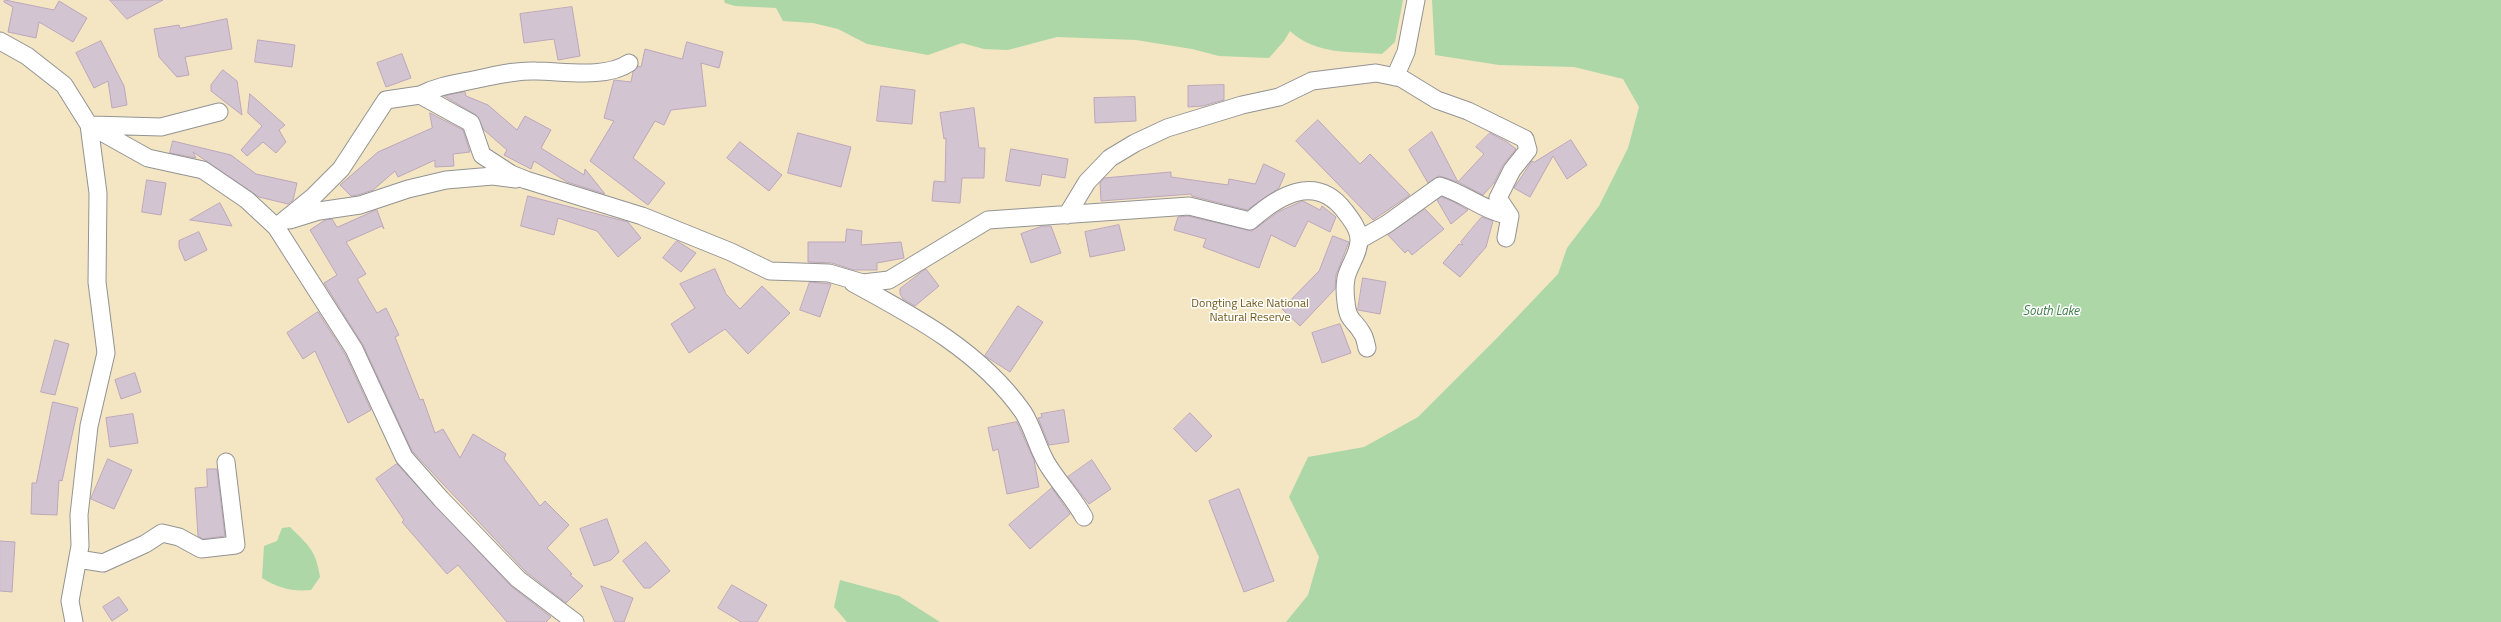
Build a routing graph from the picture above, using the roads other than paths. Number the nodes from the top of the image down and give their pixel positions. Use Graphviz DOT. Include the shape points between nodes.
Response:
graph roads {
  1 [pos="1416,0"];
  2 [pos="0,41"];
  3 [pos="629,63"];
  4 [pos="1395,77"];
  5 [pos="420,94"];
  6 [pos="219,112"];
  7 [pos="90,125"];
  8 [pos="526,180"];
  9 [pos="1067,215"];
  10 [pos="1510,216"];
  11 [pos="278,225"];
  12 [pos="1506,238"];
  13 [pos="1359,240"];
  14 [pos="844,278"];
  15 [pos="1367,348"];
  16 [pos="226,462"];
  17 [pos="1084,517"];
  18 [pos="78,559"];
  19 [pos="74,622"];
  20 [pos="575,622"];
  1 -- 4 [label="street" via="1406,52"];
  2 -- 7 [label="street" via="27,56 64,85"];
  3 -- 5 [label="street" via="601,71 569,74 536,71 504,73 441,85"];
  4 -- 9 [label="street" via="1376,73 1312,82 1279,97 1242,105 1167,128 1110,158 1087,182"];
  4 -- 10 [label="street" via="1401,78 1437,100 1468,110 1525,139 1528,150 1512,170 1498,198"];
  5 -- 8 [label="street" via="471,123 482,155 511,174"];
  5 -- 11 [label="street" via="386,100 341,169 314,196"];
  6 -- 7 [label="street" via="161,127"];
  7 -- 11 [label="street" via="148,158 203,170"];
  7 -- 18 [label="street" via="98,193 97,282 106,353 89,426 79,515"];
  8 -- 11 [label="street" via="493,176 446,180 360,205 319,211"];
  8 -- 14 [label="street" via="642,216 731,252 770,271 829,273"];
  9 -- 13 [label="street" via="1190,206 1250,221 1289,194 1312,190 1325,192 1341,206 1354,224"];
  9 -- 14 [label="street" via="988,220 889,280 863,283"];
  10 -- 12 [label="street"];
  10 -- 13 [label="street" via="1490,211 1456,191 1440,186 1387,224"];
  11 -- 20 [label="street" via="354,349 404,457 518,579"];
  13 -- 15 [label="street" via="1355,258 1346,278 1346,302 1350,320 1363,334"];
  14 -- 17 [label="street" via="924,322 963,349 990,373 1023,412 1048,466 1072,496"];
  16 -- 18 [label="street" via="236,545 201,549 179,537 162,533 140,547 103,563"];
  18 -- 19 [label="street" via="70,601"];
}
